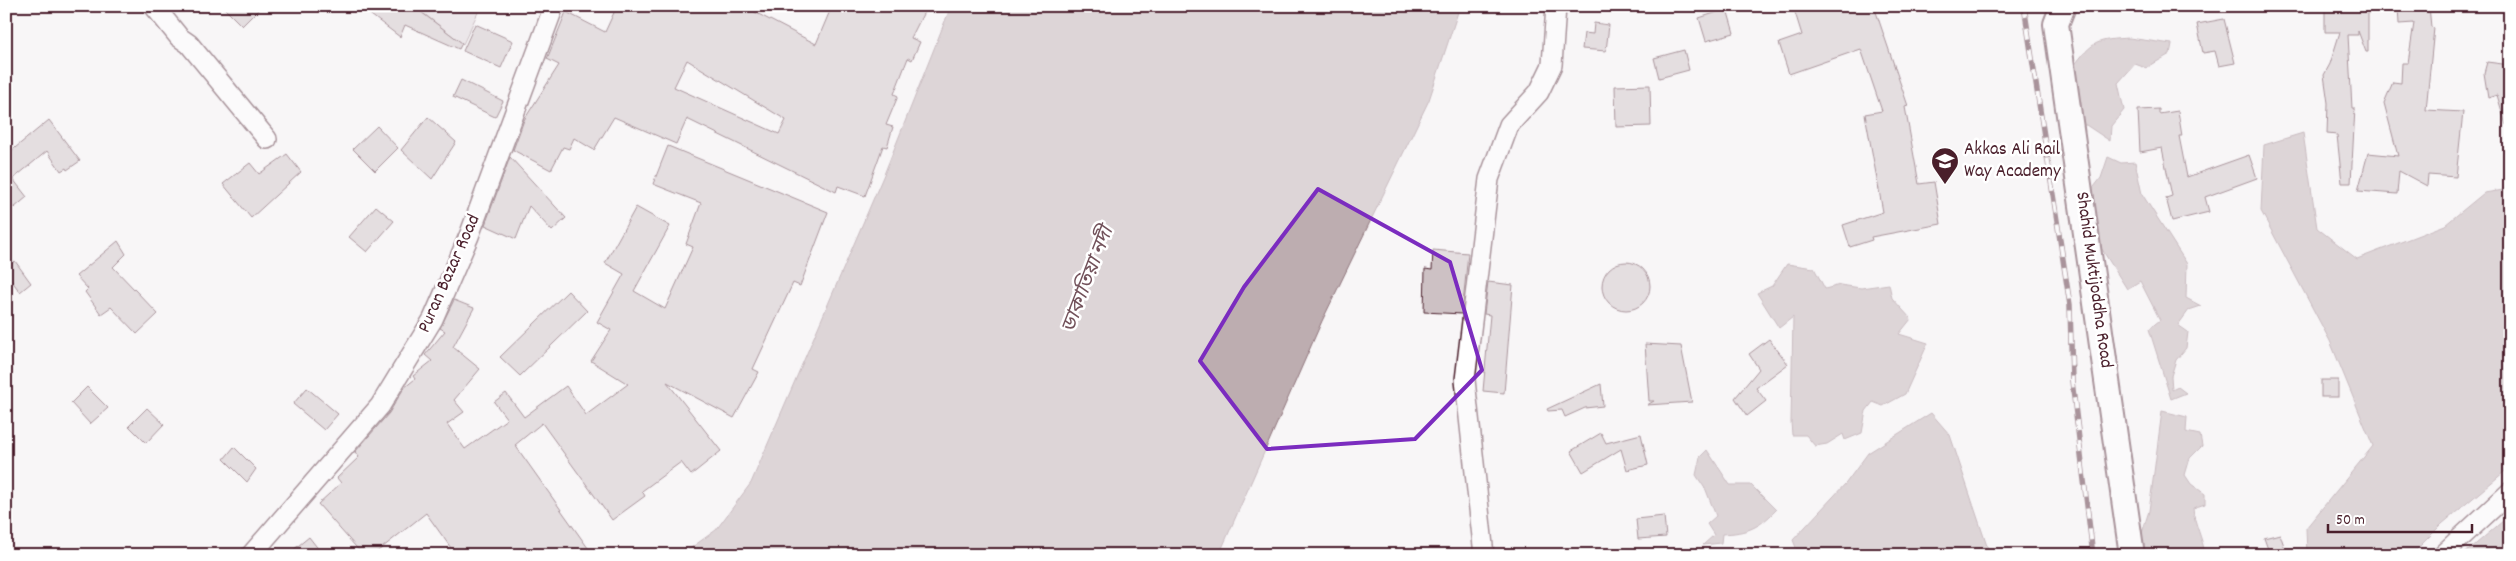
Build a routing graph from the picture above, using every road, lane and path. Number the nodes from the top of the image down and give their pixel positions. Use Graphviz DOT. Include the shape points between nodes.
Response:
graph roads {
  1 [pos="154,6"];
  2 [pos="554,6"];
  3 [pos="1556,6"];
  4 [pos="2062,6"];
  5 [pos="267,139"];
  6 [pos="2510,492"];
  7 [pos="251,555"];
  8 [pos="1484,555"];
  9 [pos="2132,555"];
  10 [pos="2442,555"];
  1 -- 5 [label="street" via="190,44"];
  2 -- 7 [label="street, Puran Bazar Road" via="469,236 433,319 380,406"];
  3 -- 8 [label="street" via="1552,65 1539,92 1509,125 1489,179 1465,380"];
  4 -- 9 [label="main road, Shahid Muktijoddha Road" via="2056,24"];
  6 -- 10 [label="street"];
}
